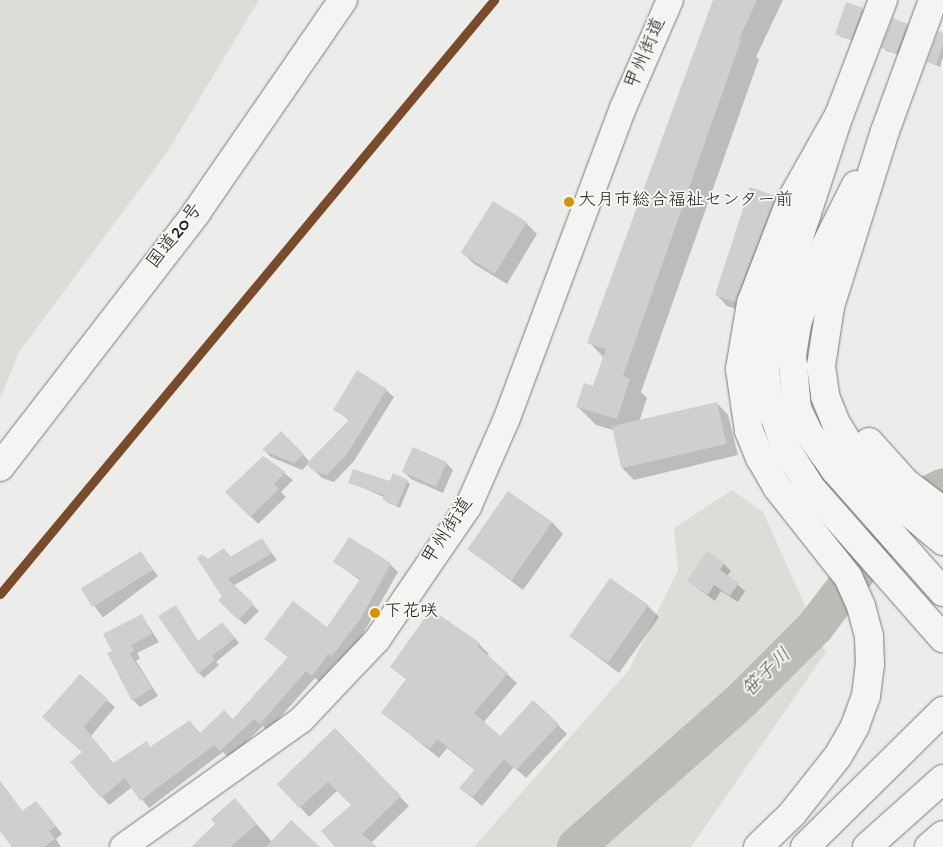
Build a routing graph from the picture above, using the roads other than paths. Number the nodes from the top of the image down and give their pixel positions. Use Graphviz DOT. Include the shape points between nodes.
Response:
graph roads {
  1 [pos="344,0"];
  2 [pos="653,0"];
  3 [pos="670,0"];
  4 [pos="883,0"];
  5 [pos="933,0"];
  6 [pos="623,108"];
  7 [pos="885,131"];
  8 [pos="853,454"];
  9 [pos="0,467"];
  10 [pos="803,497"];
  11 [pos="943,511"];
  12 [pos="943,541"];
  13 [pos="943,592"];
  14 [pos="939,633"];
  15 [pos="943,711"];
  16 [pos="943,779"];
  17 [pos="943,835"];
  18 [pos="123,847"];
  19 [pos="758,847"];
  20 [pos="805,847"];
  21 [pos="867,847"];
  22 [pos="929,847"];
  1 -- 9 [label="highway, 国道20号" via="196,213"];
  2 -- 6 [label="main road, 甲州街道"];
  3 -- 6 [label="main road, 甲州街道"];
  4 -- 10 [label="highway" via="839,115 790,202 751,303 740,370 749,431 777,487"];
  5 -- 7 [label="highway"];
  6 -- 18 [label="main road, 甲州街道" via="507,418 468,507 377,640 302,720"];
  7 -- 8 [label="highway" via="861,242 841,309 837,340 837,367"];
  7 -- 8 [label="highway" via="818,260 792,354 797,409 808,432"];
  8 -- 11 [label="highway" via="906,482"];
  8 -- 12 [label="highway" via="894,500"];
  8 -- 13 [label="highway"];
  10 -- 14 [label="highway"];
  10 -- 19 [label="highway" via="861,606 870,636 866,696 855,726 828,769 792,814"];
  15 -- 20 [label="highway"];
  16 -- 21 [label="highway"];
  17 -- 22 [label="highway"];
}
